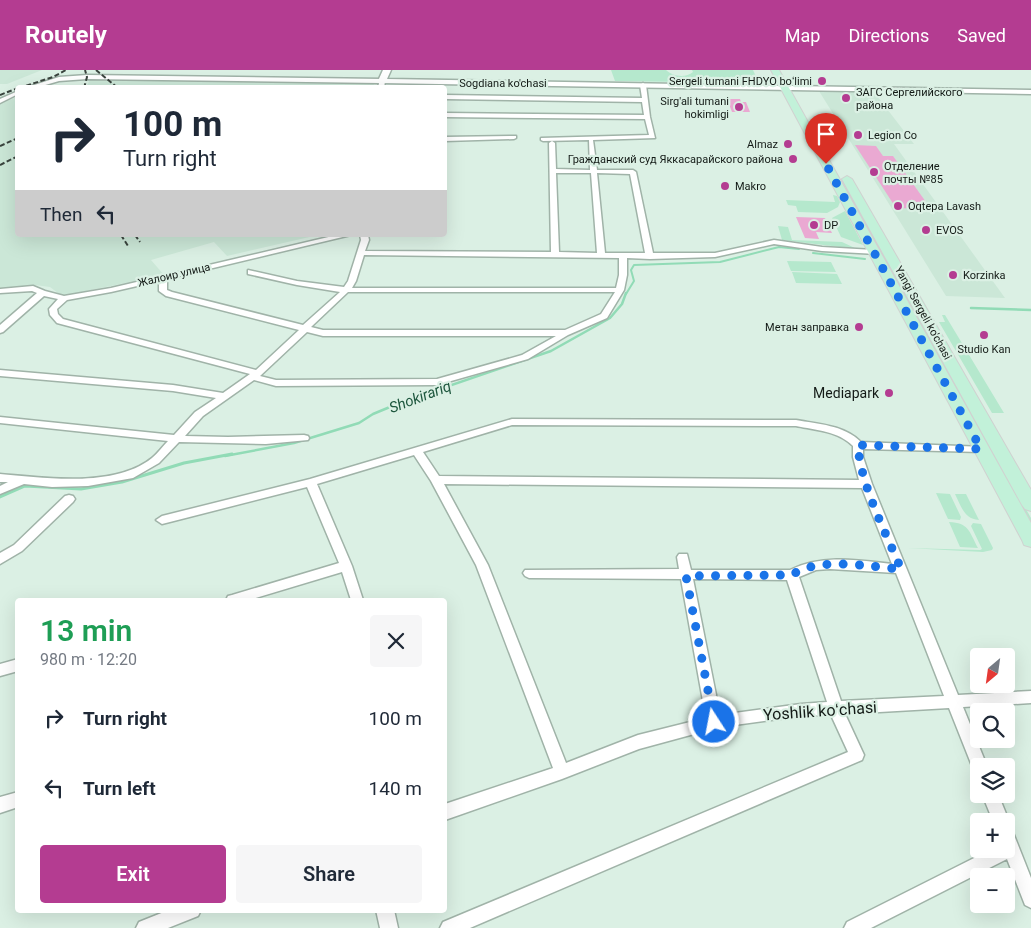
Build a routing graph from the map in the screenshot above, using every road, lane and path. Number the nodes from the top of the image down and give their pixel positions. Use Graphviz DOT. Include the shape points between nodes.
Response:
graph roads {
  1 [pos="387,70"];
  2 [pos="775,70"];
  3 [pos="785,70"];
  4 [pos="382,84"];
  5 [pos="34,85"];
  6 [pos="643,85"];
  7 [pos="791,86"];
  8 [pos="1031,91"];
  9 [pos="15,94"];
  10 [pos="447,97"];
  11 [pos="644,100"];
  12 [pos="0,101"];
  13 [pos="447,115"];
  14 [pos="647,117"];
  15 [pos="514,137"];
  16 [pos="447,139"];
  17 [pos="543,139"];
  18 [pos="591,141"];
  19 [pos="552,143"];
  20 [pos="824,149"];
  21 [pos="553,172"];
  22 [pos="594,172"];
  23 [pos="842,194"];
  24 [pos="856,195"];
  25 [pos="338,237"];
  26 [pos="364,237"];
  27 [pos="360,252"];
  28 [pos="874,252"];
  29 [pos="555,254"];
  30 [pos="601,254"];
  31 [pos="623,257"];
  32 [pos="650,257"];
  33 [pos="251,272"];
  34 [pos="163,277"];
  35 [pos="891,283"];
  36 [pos="906,283"];
  37 [pos="0,290"];
  38 [pos="346,290"];
  39 [pos="620,290"];
  40 [pos="42,293"];
  41 [pos="64,298"];
  42 [pos="306,329"];
  43 [pos="0,330"];
  44 [pos="566,333"];
  45 [pos="0,373"];
  46 [pos="254,375"];
  47 [pos="223,396"];
  48 [pos="0,420"];
  49 [pos="176,438"];
  50 [pos="304,438"];
  51 [pos="858,445"];
  52 [pos="981,449"];
  53 [pos="416,450"];
  54 [pos="0,478"];
  55 [pos="22,480"];
  56 [pos="436,480"];
  57 [pos="311,482"];
  58 [pos="866,484"];
  59 [pos="0,490"];
  60 [pos="69,499"];
  61 [pos="1031,505"];
  62 [pos="162,520"];
  63 [pos="1031,540"];
  64 [pos="683,557"];
  65 [pos="0,559"];
  66 [pos="346,566"];
  67 [pos="901,569"];
  68 [pos="529,573"];
  69 [pos="792,575"];
  70 [pos="686,576"];
  71 [pos="239,598"];
  72 [pos="356,598"];
  73 [pos="15,666"];
  74 [pos="0,670"];
  75 [pos="1031,697"];
  76 [pos="955,701"];
  77 [pos="836,708"];
  78 [pos="714,722"];
  79 [pos="976,758"];
  80 [pos="562,772"];
  81 [pos="15,800"];
  82 [pos="0,805"];
  83 [pos="447,811"];
  84 [pos="980,858"];
  85 [pos="1015,858"];
  86 [pos="1031,899"];
  87 [pos="184,913"];
  88 [pos="386,913"];
  89 [pos="145,928"];
  90 [pos="389,928"];
  91 [pos="449,928"];
  92 [pos="853,928"];
  1 -- 4 [label="street"];
  2 -- 7 [label="main road, Yangi Sergeli ko'chasi"];
  3 -- 7 [label="main road, Yangi Sergeli ko'chasi"];
  4 -- 5 [label="street, Sogdiana ko'chasi" via="96,77 60,79"];
  4 -- 6 [label="street, Sogdiana ko'chasi"];
  6 -- 7 [label="street, Sogdiana ko'chasi"];
  6 -- 11 [label="street"];
  7 -- 8 [label="street, Sogdiana ko'chasi"];
  7 -- 20 [label="main road, Yangi Sergeli ko'chasi"];
  9 -- 12 [label="street"];
  10 -- 11 [label="street"];
  11 -- 14 [label="street"];
  13 -- 14 [label="street"];
  14 -- 17 [label="street" via="653,137"];
  15 -- 16 [label="street"];
  18 -- 22 [label="street"];
  19 -- 21 [label="street"];
  20 -- 23 [label="main road, Yangi Sergeli ko'chasi"];
  20 -- 24 [label="main road, Yangi Sergeli ko'chasi"];
  21 -- 22 [label="street"];
  21 -- 29 [label="street"];
  22 -- 30 [label="street"];
  22 -- 32 [label="street" via="633,172"];
  23 -- 24 [label="main road"];
  23 -- 28 [label="main road, Yangi Sergeli ko'chasi"];
  24 -- 36 [label="main road, Yangi Sergeli ko'chasi"];
  25 -- 34 [label="street, Жалоир улица"];
  26 -- 27 [label="street"];
  27 -- 29 [label="street"];
  27 -- 38 [label="street" via="352,281"];
  28 -- 32 [label="street" via="774,242 716,255"];
  28 -- 35 [label="main road, Yangi Sergeli ko'chasi"];
  29 -- 30 [label="street"];
  30 -- 31 [label="street"];
  31 -- 32 [label="street"];
  31 -- 39 [label="street"];
  33 -- 38 [label="street"];
  34 -- 41 [label="street, Жалоир улица"];
  34 -- 42 [label="street" via="163,291 169,294"];
  35 -- 36 [label="main road"];
  35 -- 52 [label="main road, Yangi Sergeli ko'chasi"];
  36 -- 61 [label="main road, Yangi Sergeli ko'chasi"];
  37 -- 40 [label="street, Жалоир улица" via="33,288"];
  38 -- 39 [label="street"];
  38 -- 42 [label="street"];
  39 -- 44 [label="street" via="604,316"];
  40 -- 41 [label="street, Жалоир улица"];
  40 -- 43 [label="street"];
  41 -- 46 [label="street" via="54,309 54,315 60,321"];
  42 -- 44 [label="street" via="322,333"];
  42 -- 46 [label="street"];
  44 -- 46 [label="street" via="525,356 437,382 276,383"];
  45 -- 47 [label="street" via="173,388"];
  46 -- 47 [label="street"];
  47 -- 49 [label="street" via="199,414"];
  48 -- 49 [label="street"];
  49 -- 50 [label="street" via="274,441"];
  49 -- 55 [label="street" via="155,461 129,475 88,482"];
  51 -- 52 [label="street"];
  51 -- 53 [label="street" via="832,429 796,423 512,422"];
  51 -- 58 [label="street"];
  52 -- 63 [label="main road, Yangi Sergeli ko'chasi"];
  53 -- 56 [label="street"];
  53 -- 57 [label="street"];
  54 -- 55 [label="street"];
  55 -- 59 [label="street"];
  56 -- 58 [label="street"];
  56 -- 80 [label="street" via="482,565"];
  57 -- 62 [label="street"];
  57 -- 66 [label="street"];
  58 -- 67 [label="street"];
  60 -- 65 [label="street" via="18,548"];
  64 -- 70 [label="street"];
  66 -- 71 [label="street"];
  66 -- 72 [label="street"];
  67 -- 69 [label="street" via="827,564"];
  67 -- 76 [label="street"];
  68 -- 70 [label="street"];
  69 -- 70 [label="street"];
  69 -- 77 [label="street"];
  70 -- 78 [label="street"];
  73 -- 74 [label="street"];
  75 -- 76 [label="street, Yoshlik koʻchasi"];
  76 -- 77 [label="street, Yoshlik koʻchasi"];
  76 -- 79 [label="street"];
  77 -- 78 [label="street, Yoshlik koʻchasi"];
  77 -- 91 [label="street" via="857,755"];
  78 -- 80 [label="street, Yoshlik koʻchasi" via="638,742"];
  80 -- 83 [label="street, Yoshlik koʻchasi"];
  81 -- 82 [label="street"];
  84 -- 92 [label="street"];
  85 -- 86 [label="street"];
  87 -- 89 [label="street"];
  88 -- 90 [label="street"];
}
